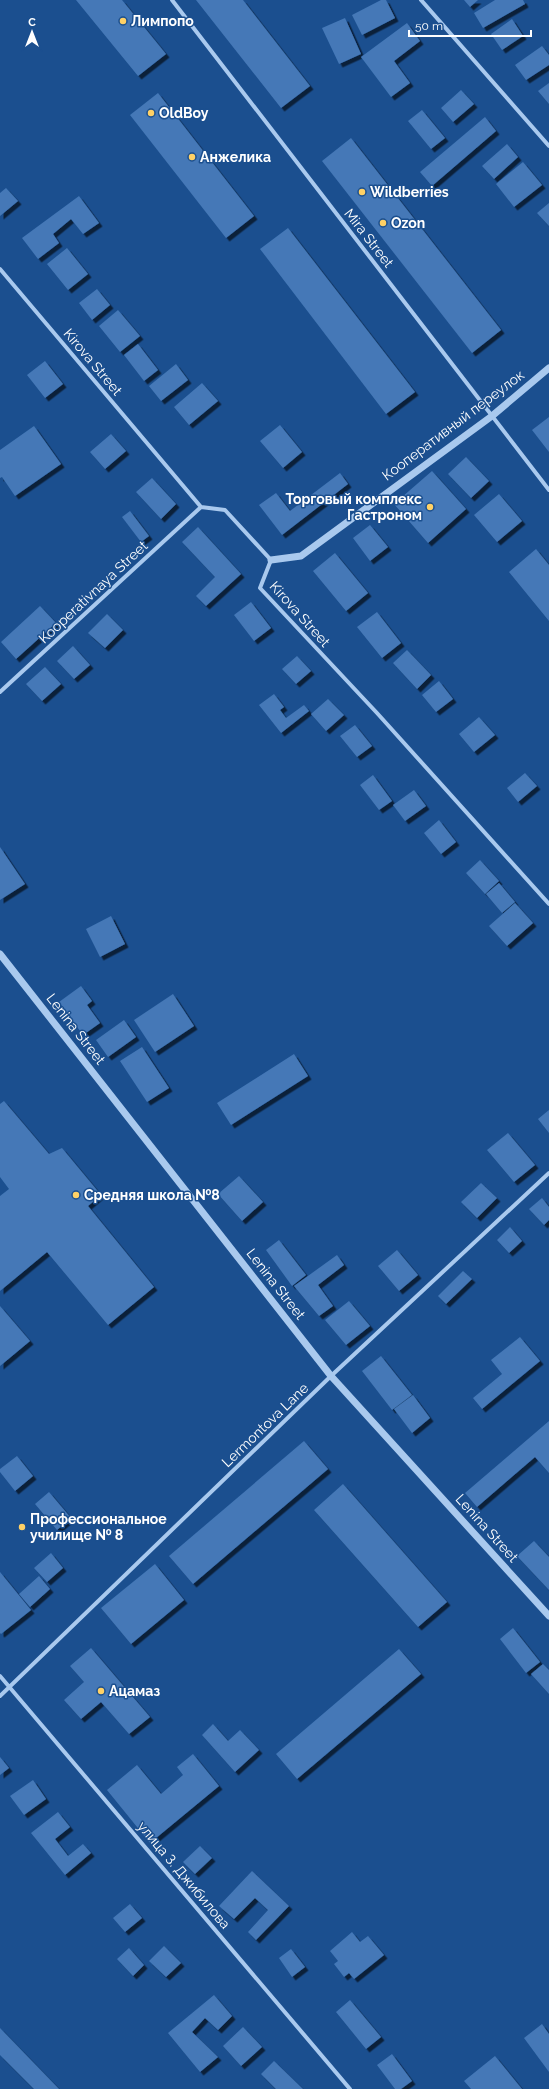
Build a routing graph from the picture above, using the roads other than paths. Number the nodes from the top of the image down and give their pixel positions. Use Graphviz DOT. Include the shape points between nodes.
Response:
graph roads {
  1 [pos="172,0"];
  2 [pos="421,0"];
  3 [pos="549,146"];
  4 [pos="0,269"];
  5 [pos="549,368"];
  6 [pos="492,416"];
  7 [pos="549,490"];
  8 [pos="201,507"];
  9 [pos="271,560"];
  10 [pos="0,692"];
  11 [pos="549,904"];
  12 [pos="0,954"];
  13 [pos="549,1173"];
  14 [pos="331,1376"];
  15 [pos="549,1616"];
  16 [pos="0,1676"];
  17 [pos="10,1687"];
  18 [pos="0,1696"];
  19 [pos="350,2089"];
  1 -- 6 [label="street, Mira Street"];
  2 -- 3 [label="street"];
  4 -- 8 [label="street, Kirova Street"];
  5 -- 6 [label="street, Кооперативный переулок"];
  6 -- 7 [label="street, Mira Street"];
  6 -- 9 [label="street, Кооперативный переулок" via="301,556"];
  8 -- 9 [label="street, Kirova Street" via="224,510"];
  8 -- 10 [label="street, Kooperativnaya Street"];
  9 -- 11 [label="street, Kirova Street" via="260,588"];
  12 -- 14 [label="street, Lenina Street"];
  13 -- 14 [label="street, Lermontova Lane"];
  14 -- 15 [label="street, Lenina Street"];
  14 -- 17 [label="street, Lermontova Lane"];
  16 -- 17 [label="street, улица З. Джибилова"];
  17 -- 18 [label="street, Lermontova Lane"];
  17 -- 19 [label="street, улица З. Джибилова"];
}
